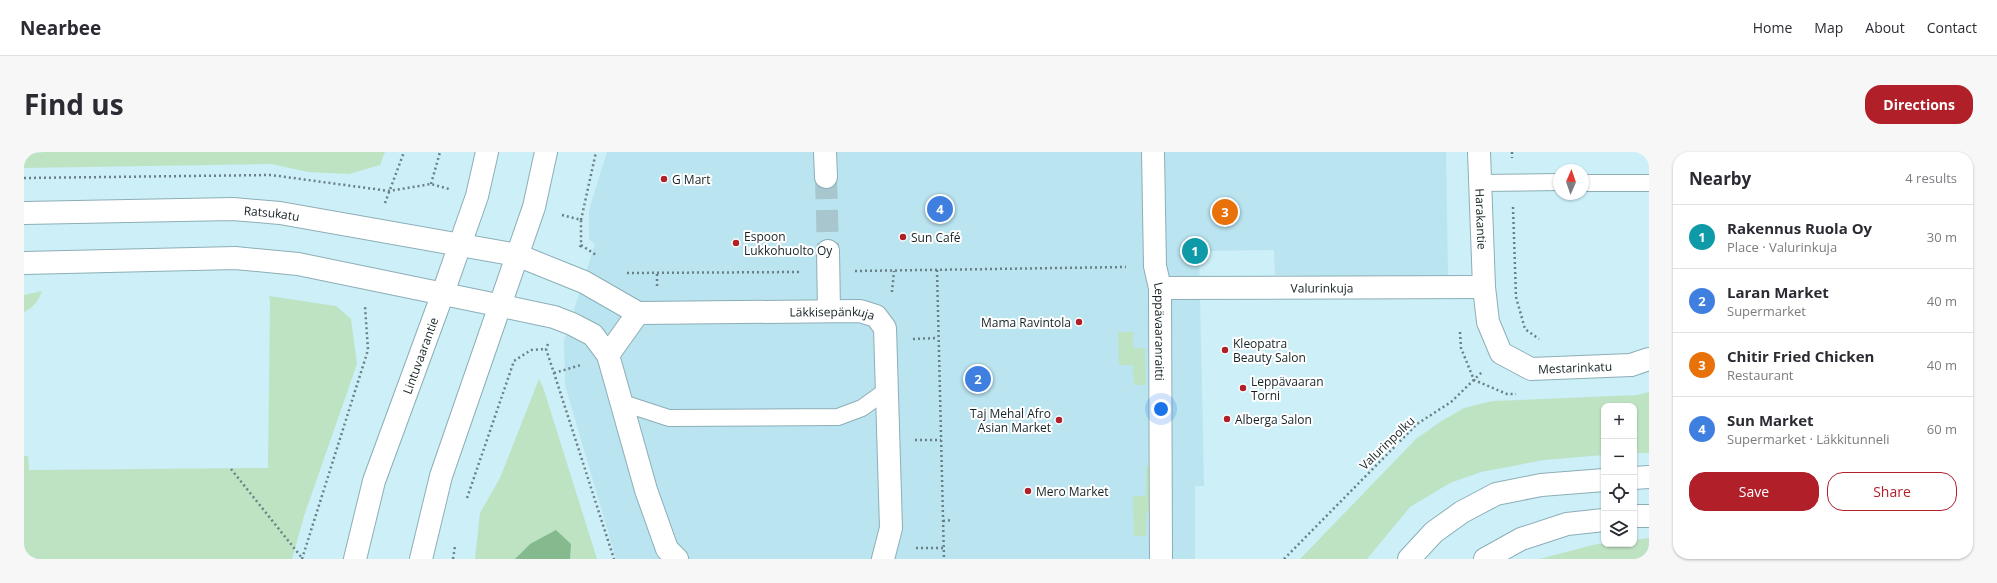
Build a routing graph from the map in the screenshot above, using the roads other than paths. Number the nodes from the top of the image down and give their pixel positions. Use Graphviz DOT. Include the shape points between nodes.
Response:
graph roads {
  1 [pos="487,152"];
  2 [pos="546,152"];
  3 [pos="825,152"];
  4 [pos="1152,152"];
  5 [pos="1479,152"];
  6 [pos="826,177"];
  7 [pos="1553,182"];
  8 [pos="1589,182"];
  9 [pos="1479,183"];
  10 [pos="1649,183"];
  11 [pos="24,213"];
  12 [pos="460,244"];
  13 [pos="517,255"];
  14 [pos="828,261"];
  15 [pos="24,263"];
  16 [pos="1484,287"];
  17 [pos="1160,288"];
  18 [pos="443,294"];
  19 [pos="502,306"];
  20 [pos="829,311"];
  21 [pos="638,313"];
  22 [pos="608,355"];
  23 [pos="1649,359"];
  24 [pos="887,390"];
  25 [pos="623,404"];
  26 [pos="1649,477"];
  27 [pos="1637,478"];
  28 [pos="1601,480"];
  29 [pos="1637,516"];
  30 [pos="1649,516"];
  31 [pos="1601,520"];
  32 [pos="355,559"];
  33 [pos="421,559"];
  34 [pos="677,559"];
  35 [pos="883,559"];
  36 [pos="1161,559"];
  37 [pos="1408,559"];
  38 [pos="1485,559"];
  1 -- 12 [label="main road, Lintuvaarantie" via="477,196"];
  2 -- 13 [label="main road" via="534,208"];
  3 -- 6 [label="main road"];
  4 -- 17 [label="main road, Leppävaaranraitti" via="1155,266"];
  5 -- 9 [label="main road, Harakantie"];
  7 -- 9 [label="lane"];
  8 -- 10 [label="lane"];
  9 -- 16 [label="main road, Harakantie"];
  11 -- 12 [label="main road, Ratsukatu" via="233,209 280,213"];
  12 -- 13 [label="main road, Ratsukatu"];
  12 -- 18 [label="main road, Lintuvaarantie"];
  13 -- 19 [label="main road"];
  13 -- 21 [label="main road" via="584,282"];
  14 -- 20 [label="main road"];
  15 -- 18 [label="main road" via="235,258 298,264"];
  16 -- 17 [label="main road, Valurinkuja"];
  16 -- 23 [label="main road, Mestarinkatu" via="1488,322 1501,353 1531,369 1631,365"];
  17 -- 36 [label="main road, Leppävaaranraitti"];
  18 -- 19 [label="main road"];
  18 -- 32 [label="main road, Lintuvaarantie" via="374,481"];
  19 -- 22 [label="main road" via="554,317 593,335"];
  19 -- 33 [label="main road" via="441,476"];
  20 -- 21 [label="main road, Läkkisepänkuja"];
  20 -- 24 [label="main road, Läkkisepänkuja" via="860,311 876,316 885,328"];
  21 -- 22 [label="main road"];
  22 -- 25 [label="main road"];
  24 -- 25 [label="lane" via="862,408 838,417 669,418"];
  24 -- 35 [label="main road, Läkkisepänkuja" via="891,528"];
  25 -- 34 [label="main road" via="646,490 667,549"];
  26 -- 27 [label="main road"];
  28 -- 37 [label="main road" via="1541,485 1496,494 1462,512 1440,528"];
  29 -- 30 [label="main road"];
  31 -- 38 [label="main road" via="1567,524 1528,537"];
}
